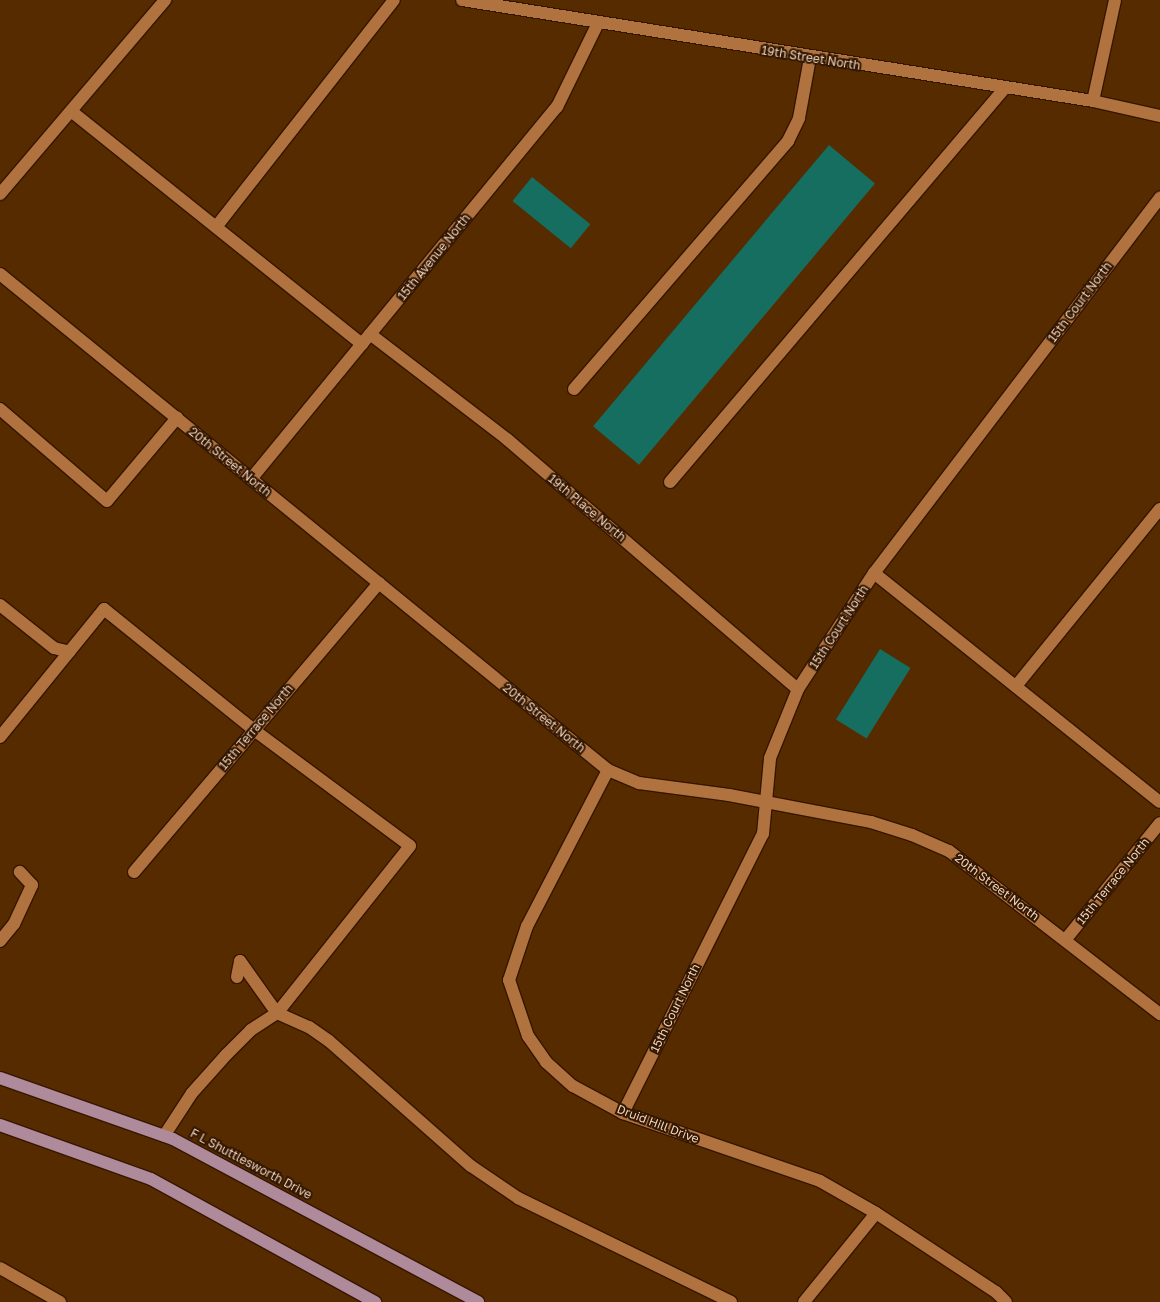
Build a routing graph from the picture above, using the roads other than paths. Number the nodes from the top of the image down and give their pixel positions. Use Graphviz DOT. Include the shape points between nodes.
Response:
graph roads {
  1 [pos="165,0"];
  2 [pos="394,0"];
  3 [pos="462,0"];
  4 [pos="1115,0"];
  5 [pos="526,5"];
  6 [pos="598,23"];
  7 [pos="810,58"];
  8 [pos="1004,89"];
  9 [pos="1094,101"];
  10 [pos="71,110"];
  11 [pos="1160,116"];
  12 [pos="0,194"];
  13 [pos="1160,197"];
  14 [pos="216,227"];
  15 [pos="0,274"];
  16 [pos="366,339"];
  17 [pos="574,389"];
  18 [pos="0,409"];
  19 [pos="176,418"];
  20 [pos="251,479"];
  21 [pos="670,482"];
  22 [pos="1160,509"];
  23 [pos="874,572"];
  24 [pos="379,583"];
  25 [pos="0,605"];
  26 [pos="70,652"];
  27 [pos="1016,686"];
  28 [pos="798,689"];
  29 [pos="254,730"];
  30 [pos="0,737"];
  31 [pos="608,770"];
  32 [pos="768,802"];
  33 [pos="1160,802"];
  34 [pos="1160,823"];
  35 [pos="20,872"];
  36 [pos="134,872"];
  37 [pos="1066,939"];
  38 [pos="0,941"];
  39 [pos="237,977"];
  40 [pos="277,1013"];
  41 [pos="1160,1014"];
  42 [pos="0,1078"];
  43 [pos="623,1113"];
  44 [pos="0,1126"];
  45 [pos="164,1136"];
  46 [pos="876,1213"];
  47 [pos="0,1268"];
  48 [pos="60,1302"];
  49 [pos="374,1302"];
  50 [pos="478,1302"];
  51 [pos="731,1302"];
  52 [pos="804,1302"];
  53 [pos="1006,1302"];
  1 -- 10 [label="street"];
  2 -- 14 [label="street"];
  3 -- 5 [label="street, 19th Street North"];
  4 -- 9 [label="street"];
  5 -- 6 [label="street, 19th Street North"];
  6 -- 7 [label="street, 19th Street North"];
  6 -- 16 [label="street, 15th Avenue North" via="557,107"];
  7 -- 8 [label="street, 19th Street North"];
  7 -- 17 [label="street" via="799,118 788,141"];
  8 -- 9 [label="street, 19th Street North"];
  8 -- 21 [label="street"];
  9 -- 11 [label="street, 19th Street North"];
  10 -- 12 [label="street"];
  10 -- 14 [label="street, 19th Place North"];
  13 -- 23 [label="street, 15th Court North"];
  14 -- 16 [label="street, 19th Place North"];
  15 -- 19 [label="street, 20th Street North"];
  16 -- 20 [label="street, 15th Avenue North"];
  16 -- 28 [label="street, 19th Place North" via="508,440"];
  18 -- 19 [label="street" via="107,501"];
  19 -- 20 [label="street, 20th Street North"];
  20 -- 24 [label="street, 20th Street North"];
  22 -- 27 [label="street"];
  23 -- 27 [label="street"];
  23 -- 28 [label="street, 15th Court North"];
  24 -- 29 [label="street, 15th Terrace North"];
  24 -- 31 [label="street, 20th Street North"];
  25 -- 26 [label="street" via="54,648"];
  26 -- 29 [label="street" via="104,609"];
  26 -- 30 [label="street"];
  27 -- 33 [label="street"];
  28 -- 32 [label="street, 15th Court North" via="770,758"];
  29 -- 36 [label="street, 15th Terrace North"];
  29 -- 40 [label="street" via="410,846"];
  31 -- 32 [label="street, 20th Street North" via="639,783"];
  31 -- 43 [label="street, Druid Hill Drive" via="527,926 509,980 528,1036 546,1062 573,1086"];
  32 -- 37 [label="street, 20th Street North" via="871,822 949,851"];
  32 -- 43 [label="street, 15th Court North" via="763,834"];
  34 -- 37 [label="street, 15th Terrace North"];
  35 -- 38 [label="street" via="32,885 14,924"];
  37 -- 41 [label="street, 20th Street North"];
  39 -- 40 [label="street" via="240,961"];
  40 -- 45 [label="street" via="251,1030 226,1055 192,1093"];
  40 -- 51 [label="street" via="329,1040 471,1166 518,1198"];
  42 -- 45 [label="main road, F L Shuttlesworth Drive"];
  43 -- 46 [label="street, Druid Hill Drive" via="820,1181"];
  44 -- 49 [label="main road" via="151,1179"];
  45 -- 50 [label="main road, F L Shuttlesworth Drive" via="268,1188"];
  46 -- 52 [label="street"];
  46 -- 53 [label="street, Druid Hill Drive" via="996,1292"];
  47 -- 48 [label="street"];
}
